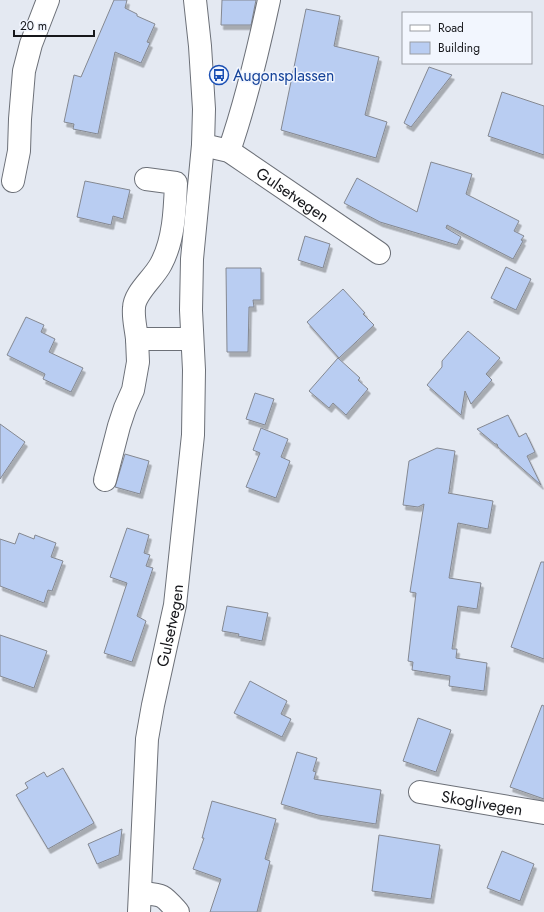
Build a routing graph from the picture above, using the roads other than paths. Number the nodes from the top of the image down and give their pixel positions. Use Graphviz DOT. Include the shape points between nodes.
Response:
graph roads {
  1 [pos="48,0"];
  2 [pos="195,0"];
  3 [pos="269,0"];
  4 [pos="203,145"];
  5 [pos="229,151"];
  6 [pos="146,179"];
  7 [pos="13,181"];
  8 [pos="379,253"];
  9 [pos="137,339"];
  10 [pos="192,339"];
  11 [pos="105,480"];
  12 [pos="420,792"];
  13 [pos="544,813"];
  14 [pos="140,903"];
  15 [pos="178,912"];
  1 -- 7 [label="street" via="31,44 24,71 19,151"];
  2 -- 4 [label="street, Gulsetvegen" via="203,86"];
  3 -- 5 [label="street" via="258,52"];
  4 -- 5 [label="street, Gulsetvegen"];
  4 -- 10 [label="street, Gulsetvegen" via="192,259"];
  5 -- 8 [label="street, Gulsetvegen"];
  6 -- 9 [label="street" via="176,183 175,206 168,246 161,264 137,296 134,307"];
  9 -- 10 [label="street"];
  9 -- 11 [label="street" via="138,362 133,390 119,426"];
  10 -- 14 [label="street, Gulsetvegen" via="193,435 175,605 148,739"];
  12 -- 13 [label="street, Skoglivegen"];
  14 -- 15 [label="street" via="159,894"];
}
